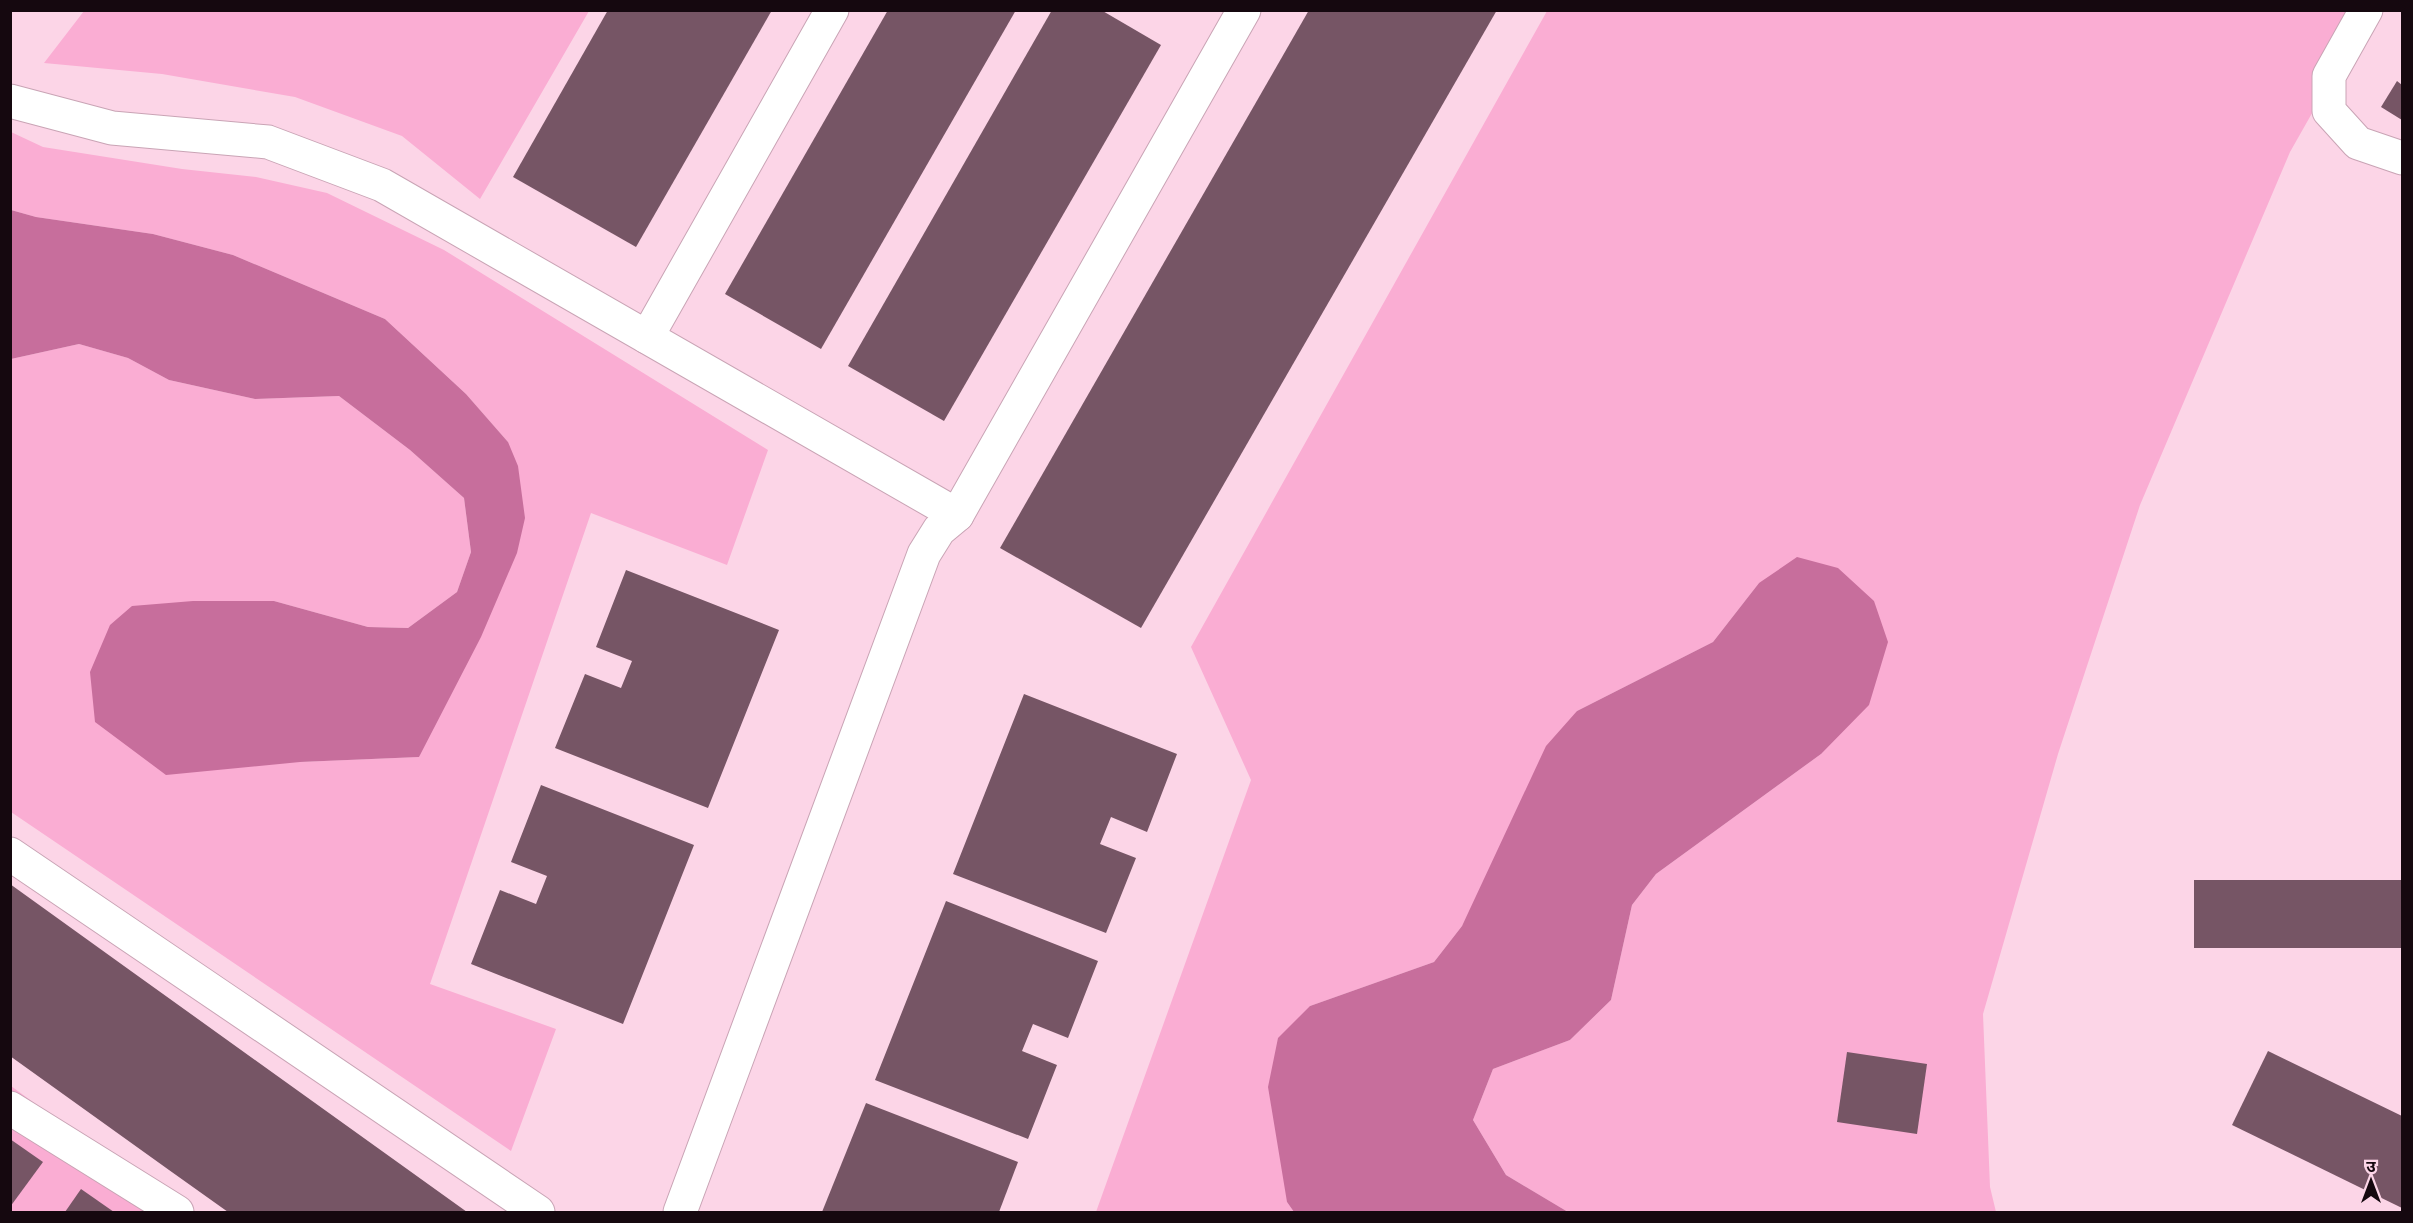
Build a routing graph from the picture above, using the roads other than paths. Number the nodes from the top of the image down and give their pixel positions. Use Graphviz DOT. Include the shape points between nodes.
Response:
graph roads {
  1 [pos="832,10"];
  2 [pos="1244,10"];
  3 [pos="2366,10"];
  4 [pos="10,101"];
  5 [pos="2403,158"];
  6 [pos="647,336"];
  7 [pos="957,515"];
  8 [pos="10,854"];
  9 [pos="10,1108"];
  10 [pos="177,1212"];
  11 [pos="538,1212"];
  12 [pos="680,1212"];
  1 -- 6 [label="street"];
  2 -- 7 [label="street"];
  3 -- 5 [label="street" via="2329,76 2329,111 2358,142"];
  4 -- 6 [label="street" via="112,129 268,142 382,185"];
  6 -- 7 [label="street"];
  7 -- 12 [label="street" via="939,530 924,554"];
  8 -- 11 [label="street"];
  9 -- 10 [label="street"];
}
